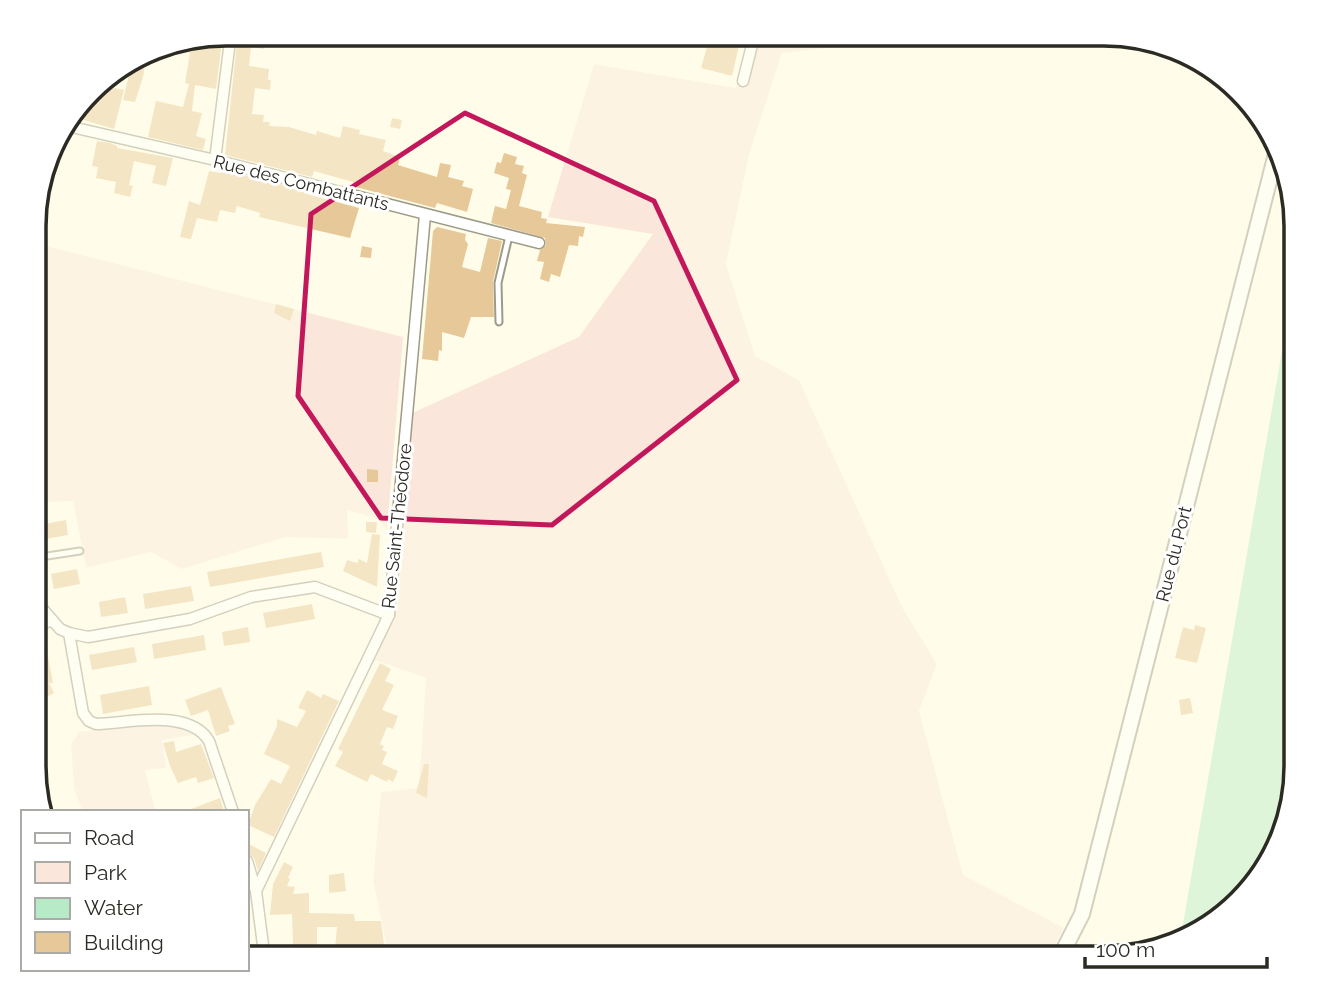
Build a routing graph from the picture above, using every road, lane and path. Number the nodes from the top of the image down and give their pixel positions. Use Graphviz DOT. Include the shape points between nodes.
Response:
graph roads {
  1 [pos="229,46"];
  2 [pos="752,46"];
  3 [pos="743,80"];
  4 [pos="75,128"];
  5 [pos="215,160"];
  6 [pos="1273,164"];
  7 [pos="425,215"];
  8 [pos="509,236"];
  9 [pos="538,243"];
  10 [pos="499,322"];
  11 [pos="80,551"];
  12 [pos="46,556"];
  13 [pos="46,614"];
  14 [pos="389,615"];
  15 [pos="52,621"];
  16 [pos="46,622"];
  17 [pos="69,633"];
  18 [pos="232,810"];
  19 [pos="248,864"];
  20 [pos="256,891"];
  21 [pos="263,946"];
  22 [pos="1066,946"];
  1 -- 5 [label="street"];
  2 -- 3 [label="street"];
  4 -- 5 [label="street, Rue des Combattants"];
  5 -- 7 [label="street, Rue des Combattants"];
  6 -- 22 [label="main road, Rue du Port" via="1082,914"];
  7 -- 8 [label="street, Rue des Combattants"];
  7 -- 14 [label="street, Rue Saint-Théodore"];
  8 -- 9 [label="street, Rue des Combattants"];
  8 -- 10 [label="lane" via="498,283"];
  11 -- 12 [label="lane"];
  13 -- 15 [label="street"];
  14 -- 17 [label="street" via="315,587 251,597 190,618 88,636"];
  14 -- 20 [label="street, Rue Saint-Théodore"];
  15 -- 16 [label="street"];
  15 -- 17 [label="street"];
  17 -- 18 [label="street" via="83,713 89,721 178,720 203,732"];
  19 -- 20 [label="street"];
  20 -- 21 [label="street"];
}
